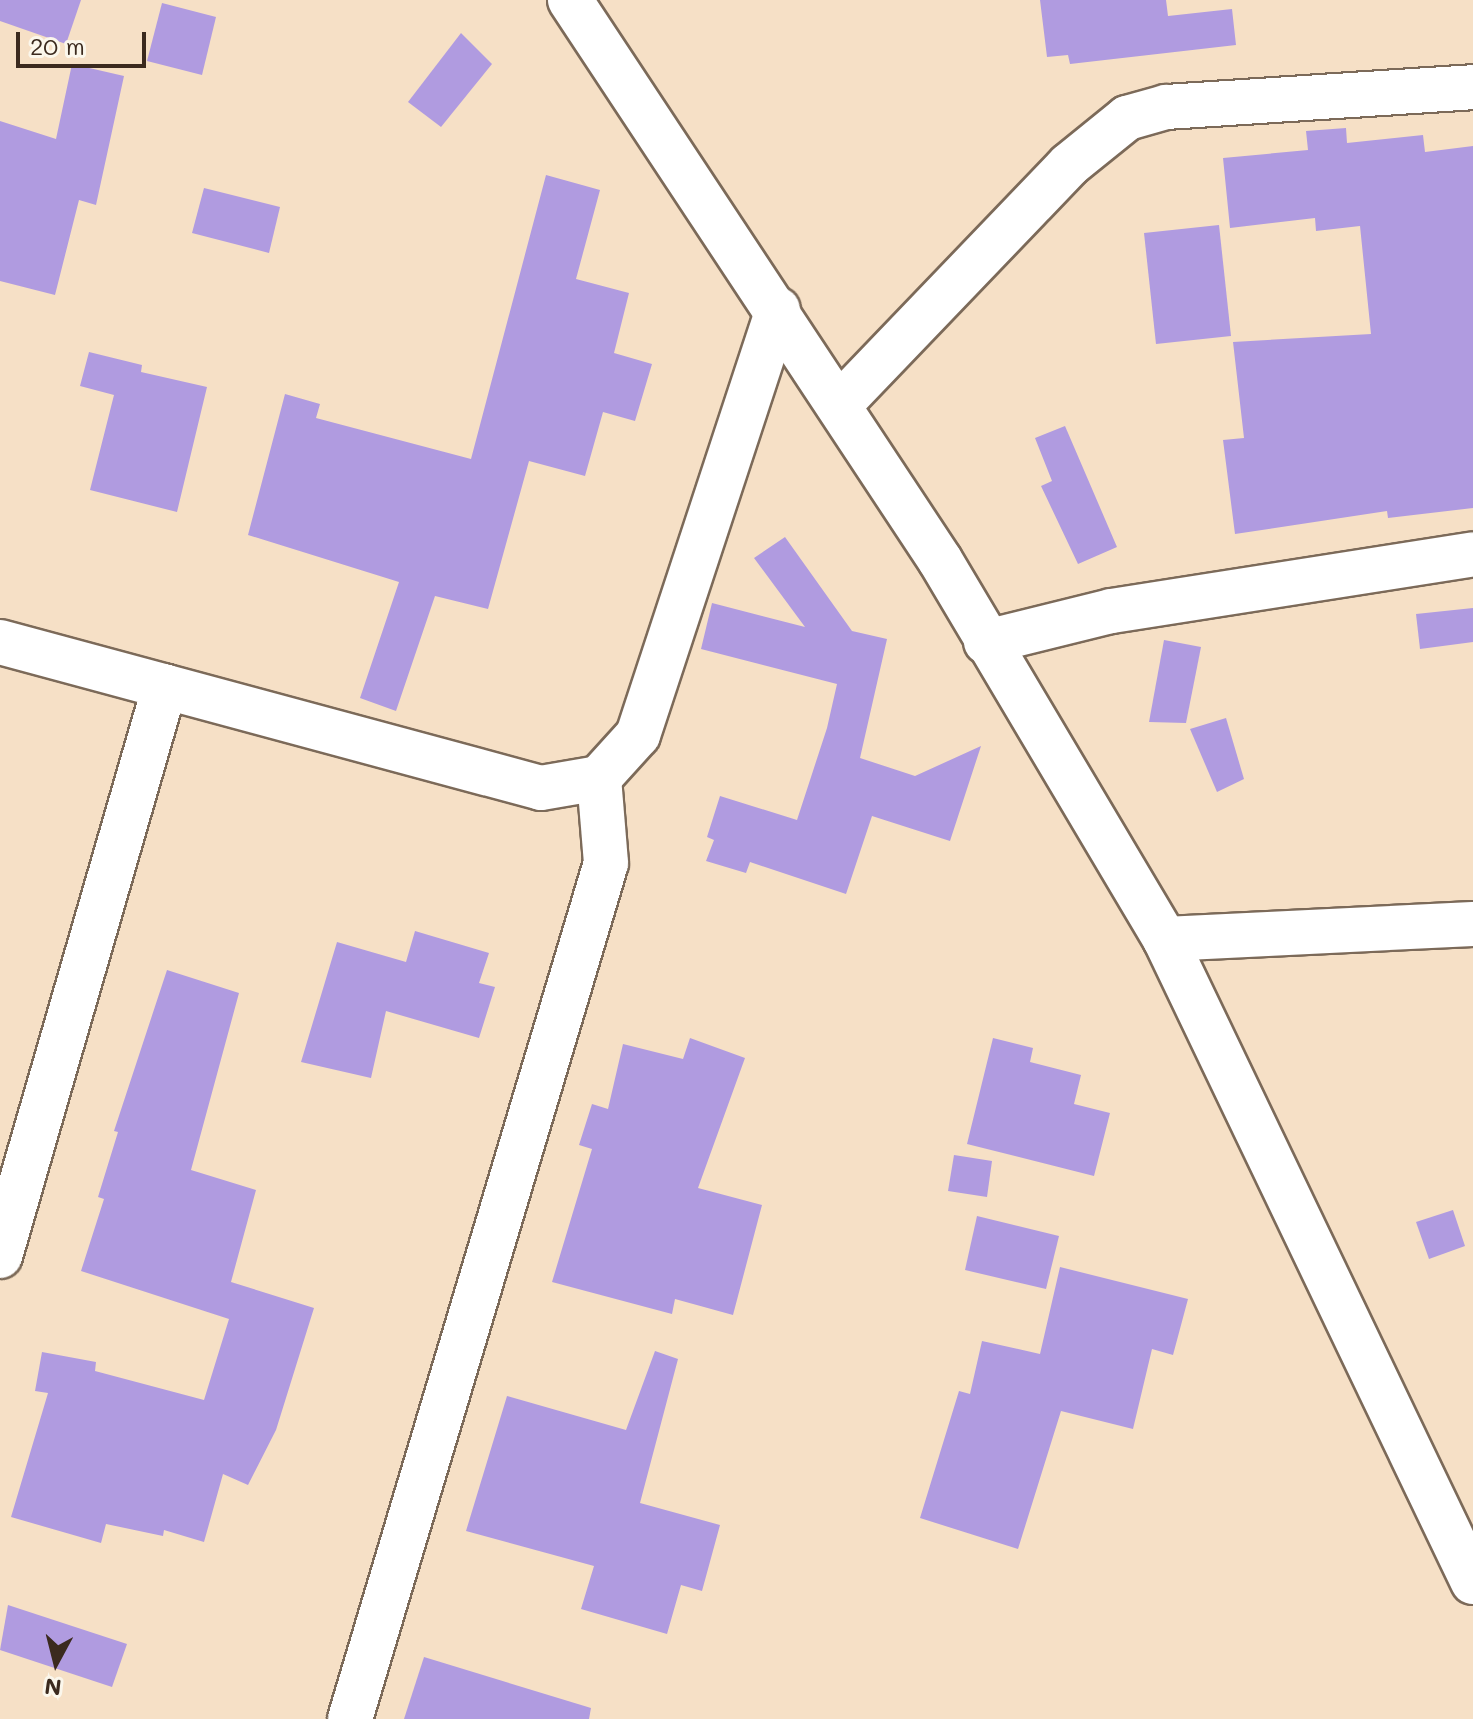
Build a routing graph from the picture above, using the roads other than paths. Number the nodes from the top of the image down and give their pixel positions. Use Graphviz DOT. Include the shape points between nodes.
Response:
graph roads {
  1 [pos="570,0"];
  2 [pos="1473,87"];
  3 [pos="778,309"];
  4 [pos="840,404"];
  5 [pos="1473,554"];
  6 [pos="0,642"];
  7 [pos="986,642"];
  8 [pos="165,686"];
  9 [pos="599,778"];
  10 [pos="1473,924"];
  11 [pos="1165,939"];
  12 [pos="0,1256"];
  13 [pos="1457,1508"];
  14 [pos="1473,1582"];
  15 [pos="350,1719"];
  1 -- 3 [label="street"];
  2 -- 4 [label="street" via="1166,107 1127,118 1069,165"];
  3 -- 4 [label="street"];
  3 -- 9 [label="street" via="638,735"];
  4 -- 7 [label="street"];
  5 -- 7 [label="street" via="1111,611"];
  6 -- 8 [label="street"];
  7 -- 11 [label="street"];
  8 -- 9 [label="street" via="541,788"];
  8 -- 12 [label="street"];
  9 -- 15 [label="street" via="606,863"];
  10 -- 11 [label="street"];
  11 -- 13 [label="street"];
  13 -- 14 [label="street"];
}
